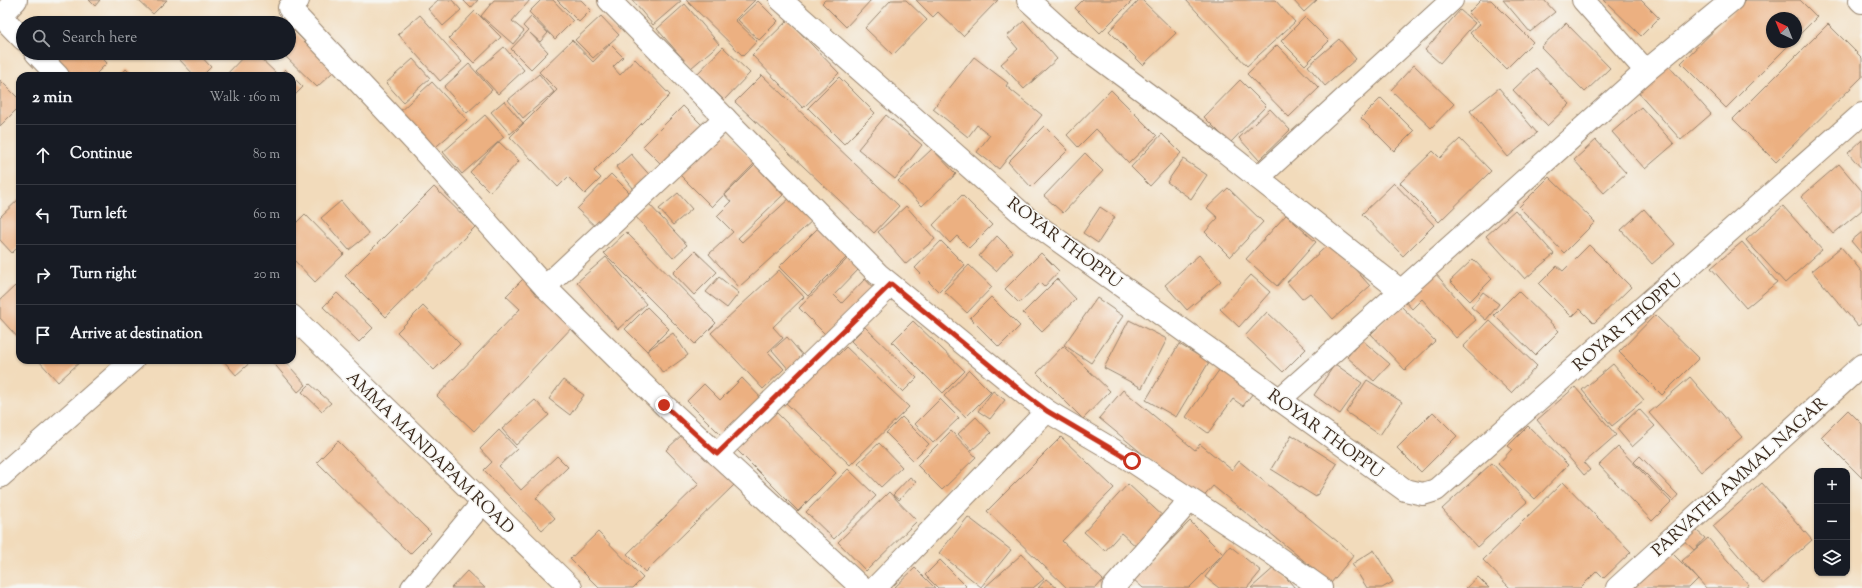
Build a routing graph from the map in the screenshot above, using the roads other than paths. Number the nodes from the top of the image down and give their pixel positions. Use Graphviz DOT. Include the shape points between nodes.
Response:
graph roads {
  1 [pos="16,0"];
  2 [pos="298,0"];
  3 [pos="609,0"];
  4 [pos="781,0"];
  5 [pos="1028,0"];
  6 [pos="1452,0"];
  7 [pos="1583,0"];
  8 [pos="1732,0"];
  9 [pos="0,16"];
  10 [pos="16,32"];
  11 [pos="43,60"];
  12 [pos="1646,71"];
  13 [pos="54,72"];
  14 [pos="1862,114"];
  15 [pos="725,118"];
  16 [pos="1258,178"];
  17 [pos="891,284"];
  18 [pos="545,287"];
  19 [pos="1401,291"];
  20 [pos="296,320"];
  21 [pos="128,364"];
  22 [pos="1862,365"];
  23 [pos="1279,400"];
  24 [pos="1047,411"];
  25 [pos="717,454"];
  26 [pos="0,478"];
  27 [pos="1190,500"];
  28 [pos="483,502"];
  29 [pos="412,588"];
  30 [pos="571,588"];
  31 [pos="862,588"];
  32 [pos="875,588"];
  33 [pos="1113,588"];
  34 [pos="1321,588"];
  35 [pos="1617,588"];
  1 -- 9 [label="street"];
  2 -- 18 [label="street" via="289,8 419,146"];
  3 -- 15 [label="street"];
  4 -- 23 [label="street, ROYAR THOPPU" via="1027,218"];
  5 -- 16 [label="street" via="1061,30"];
  6 -- 16 [label="street"];
  7 -- 12 [label="street"];
  8 -- 12 [label="street"];
  9 -- 10 [label="street"];
  11 -- 13 [label="street"];
  12 -- 19 [label="street"];
  14 -- 23 [label="street, ROYAR THOPPU" via="1436,490 1423,494 1405,490"];
  15 -- 17 [label="street" via="878,274"];
  15 -- 18 [label="street"];
  16 -- 19 [label="street"];
  17 -- 24 [label="street"];
  17 -- 25 [label="street"];
  18 -- 25 [label="street"];
  19 -- 23 [label="street"];
  20 -- 28 [label="street, AMMA MANDAPAM ROAD"];
  21 -- 26 [label="street"];
  22 -- 35 [label="street, PARVATHI AMMAL NAGAR"];
  24 -- 27 [label="street" via="1132,461"];
  24 -- 32 [label="street"];
  25 -- 31 [label="street"];
  27 -- 33 [label="street"];
  27 -- 34 [label="street"];
  28 -- 29 [label="street"];
  28 -- 30 [label="street, AMMA MANDAPAM ROAD"];
}
